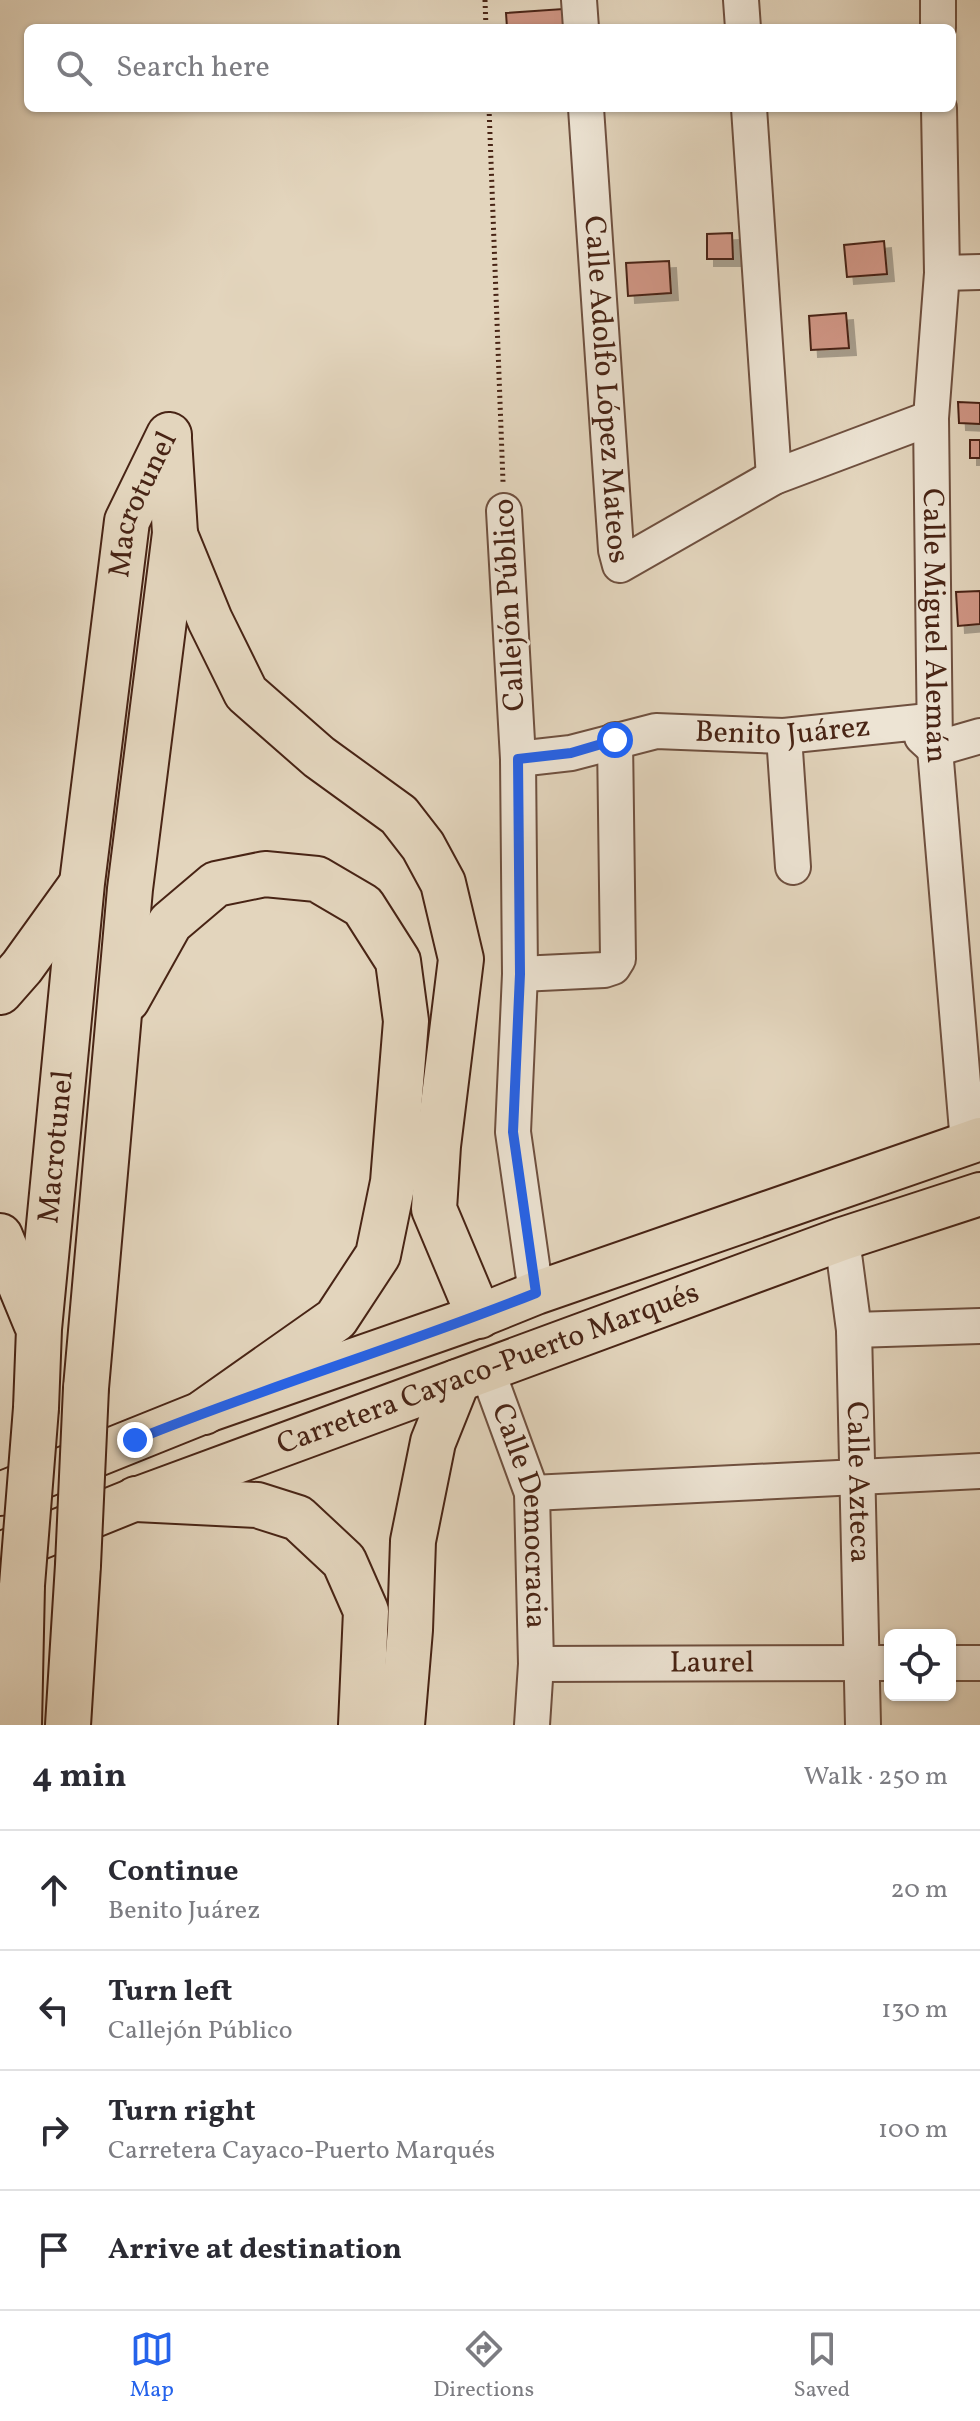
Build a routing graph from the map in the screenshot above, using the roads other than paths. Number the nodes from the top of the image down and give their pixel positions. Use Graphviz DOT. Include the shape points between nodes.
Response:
graph roads {
  1 [pos="579,0"];
  2 [pos="741,0"];
  3 [pos="938,0"];
  4 [pos="581,24"];
  5 [pos="743,24"];
  6 [pos="938,24"];
  7 [pos="586,112"];
  8 [pos="749,112"];
  9 [pos="939,112"];
  10 [pos="980,272"];
  11 [pos="942,273"];
  12 [pos="931,418"];
  13 [pos="774,477"];
  14 [pos="504,511"];
  15 [pos="175,533"];
  16 [pos="784,736"];
  17 [pos="980,736"];
  18 [pos="615,740"];
  19 [pos="935,749"];
  20 [pos="518,759"];
  21 [pos="793,867"];
  22 [pos="82,883"];
  23 [pos="520,974"];
  24 [pos="0,992"];
  25 [pos="120,1013"];
  26 [pos="974,1141"];
  27 [pos="980,1194"];
  28 [pos="0,1236"];
  29 [pos="842,1239"];
  30 [pos="536,1293"];
  31 [pos="479,1316"];
  32 [pos="980,1326"];
  33 [pos="39,1329"];
  34 [pos="854,1330"];
  35 [pos="472,1376"];
  36 [pos="204,1412"];
  37 [pos="980,1471"];
  38 [pos="856,1476"];
  39 [pos="532,1493"];
  40 [pos="0,1494"];
  41 [pos="136,1499"];
  42 [pos="11,1569"];
  43 [pos="876,1663"];
  44 [pos="956,1663"];
  45 [pos="980,1663"];
  46 [pos="536,1664"];
  47 [pos="19,1725"];
  48 [pos="68,1725"];
  49 [pos="361,1725"];
  50 [pos="402,1725"];
  51 [pos="532,1725"];
  52 [pos="863,1725"];
  1 -- 4 [label="street"];
  2 -- 5 [label="street"];
  3 -- 6 [label="street"];
  7 -- 13 [label="street, Calle Adolfo López Mateos" via="620,565"];
  8 -- 13 [label="street"];
  9 -- 11 [label="street, Calle Miguel Alemán"];
  10 -- 11 [label="street"];
  11 -- 12 [label="street, Calle Miguel Alemán"];
  12 -- 13 [label="street, Calle Adolfo López Mateos"];
  12 -- 19 [label="street, Calle Miguel Alemán"];
  14 -- 20 [label="street, Callejón Público"];
  15 -- 22 [label="highway, Macrotunel" via="169,435 127,521"];
  15 -- 25 [label="highway, Macrotunel" via="130,889"];
  15 -- 31 [label="highway" via="246,693 319,757 399,815 443,883 461,959 434,1209"];
  16 -- 18 [label="street, Benito Juárez" via="656,731"];
  16 -- 19 [label="street, Benito Juárez" via="919,722 922,737"];
  16 -- 21 [label="street"];
  17 -- 19 [label="street"];
  18 -- 20 [label="street, Benito Juárez" via="571,753"];
  18 -- 23 [label="street" via="618,959 604,970"];
  19 -- 26 [label="street, Calle Miguel Alemán"];
  20 -- 23 [label="street, Callejón Público"];
  22 -- 24 [label="highway"];
  22 -- 33 [label="highway, Macrotunel"];
  23 -- 30 [label="street, Callejón Público" via="513,1132"];
  25 -- 36 [label="highway" via="170,923 216,884 265,874 317,879 363,906 398,961 406,1021 393,1182 378,1255 336,1319"];
  25 -- 48 [label="highway, Macrotunel, bridge" via="86,1388"];
  26 -- 30 [label="main road, Carretera Cayaco-Puerto Marqués"];
  27 -- 29 [label="main road, Carretera Cayaco-Puerto Marqués"];
  28 -- 33 [label="highway"];
  29 -- 34 [label="street, Calle Azteca"];
  29 -- 35 [label="main road, Carretera Cayaco-Puerto Marqués"];
  30 -- 31 [label="main road, Carretera Cayaco-Puerto Marqués"];
  31 -- 36 [label="main road, Carretera Cayaco-Puerto Marqués"];
  32 -- 34 [label="street"];
  33 -- 42 [label="highway, Macrotunel, bridge" via="36,1408"];
  34 -- 38 [label="street, Calle Azteca"];
  35 -- 39 [label="street, Calle Democracia"];
  35 -- 41 [label="main road, Carretera Cayaco-Puerto Marqués"];
  35 -- 50 [label="highway" via="433,1442 413,1541"];
  36 -- 40 [label="main road, Carretera Cayaco-Puerto Marqués"];
  37 -- 38 [label="street"];
  38 -- 39 [label="street"];
  38 -- 43 [label="street, Calle Azteca"];
  39 -- 46 [label="street, Calle Democracia"];
  41 -- 42 [label="main road, Carretera Cayaco-Puerto Marqués"];
  41 -- 49 [label="highway" via="257,1505 298,1518 344,1561 366,1611"];
  42 -- 47 [label="highway, Macrotunel"];
  43 -- 46 [label="street, Laurel"];
  43 -- 52 [label="street, Calle Azteca"];
  44 -- 45 [label="street"];
  46 -- 51 [label="street, Calle Democracia"];
}
